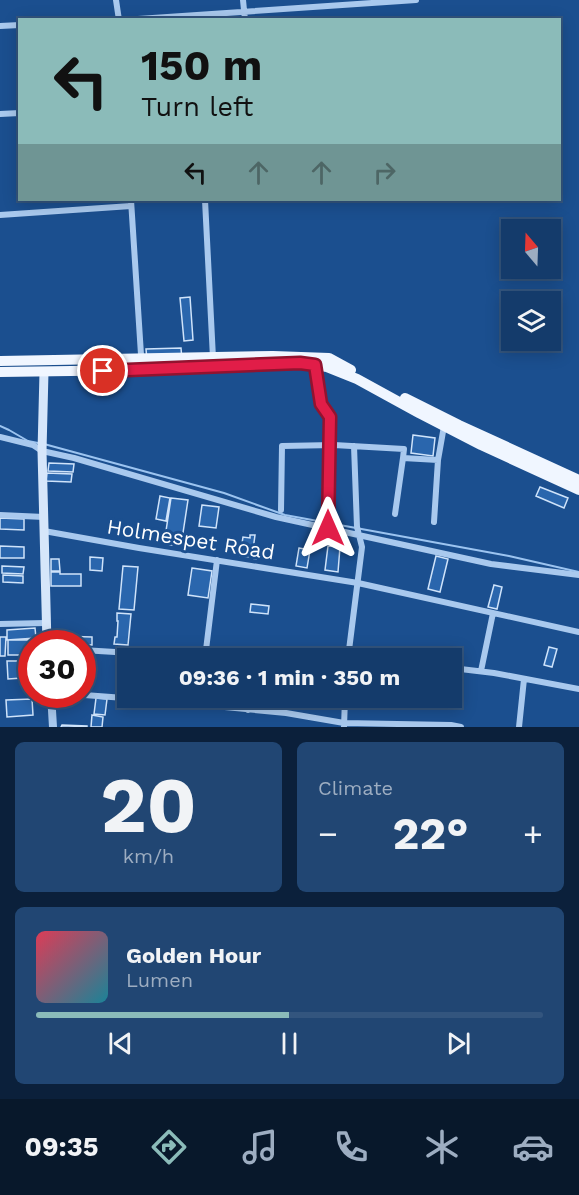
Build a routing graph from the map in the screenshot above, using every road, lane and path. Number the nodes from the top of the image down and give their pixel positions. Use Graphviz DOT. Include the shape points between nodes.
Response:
graph roads {
  1 [pos="117,0"];
  2 [pos="243,0"];
  3 [pos="416,0"];
  4 [pos="387,1"];
  5 [pos="244,12"];
  6 [pos="119,18"];
  7 [pos="153,18"];
  8 [pos="245,18"];
  9 [pos="18,25"];
  10 [pos="0,26"];
  11 [pos="18,113"];
  12 [pos="0,114"];
  13 [pos="205,201"];
  14 [pos="131,203"];
  15 [pos="0,215"];
  16 [pos="142,358"];
  17 [pos="0,361"];
  18 [pos="213,362"];
  19 [pos="315,365"];
  20 [pos="142,370"];
  21 [pos="0,372"];
  22 [pos="44,372"];
  23 [pos="444,426"];
  24 [pos="0,437"];
  25 [pos="328,445"];
  26 [pos="354,446"];
  27 [pos="42,452"];
  28 [pos="403,458"];
  29 [pos="438,460"];
  30 [pos="579,480"];
  31 [pos="579,490"];
  32 [pos="281,510"];
  33 [pos="0,514"];
  34 [pos="395,514"];
  35 [pos="44,517"];
  36 [pos="434,522"];
  37 [pos="328,528"];
  38 [pos="44,531"];
  39 [pos="359,535"];
  40 [pos="217,561"];
  41 [pos="579,575"];
  42 [pos="358,583"];
  43 [pos="493,613"];
  44 [pos="46,623"];
  45 [pos="0,624"];
  46 [pos="46,630"];
  47 [pos="579,632"];
  48 [pos="206,648"];
  49 [pos="349,648"];
  50 [pos="96,651"];
  51 [pos="117,652"];
  52 [pos="462,669"];
  53 [pos="482,671"];
  54 [pos="524,679"];
  55 [pos="579,689"];
  56 [pos="96,696"];
  57 [pos="52,708"];
  58 [pos="345,708"];
  59 [pos="248,710"];
  60 [pos="344,725"];
  61 [pos="53,727"];
  62 [pos="461,727"];
  63 [pos="519,727"];
  1 -- 6 [label="street"];
  2 -- 5 [label="street"];
  3 -- 4 [label="street"];
  4 -- 5 [label="street"];
  5 -- 7 [label="street"];
  5 -- 8 [label="street"];
  9 -- 10 [label="street"];
  11 -- 12 [label="street"];
  13 -- 18 [label="street"];
  14 -- 15 [label="street"];
  14 -- 16 [label="street"];
  16 -- 17 [label="main road"];
  16 -- 18 [label="main road"];
  16 -- 20 [label="street"];
  18 -- 19 [label="main road"];
  18 -- 20 [label="main road"];
  18 -- 30 [label="main road" via="273,356 329,358 459,425"];
  19 -- 23 [label="main road" via="357,379"];
  19 -- 25 [label="street" via="321,404 330,417"];
  20 -- 22 [label="main road"];
  21 -- 22 [label="main road"];
  22 -- 27 [label="main road"];
  23 -- 29 [label="street"];
  23 -- 31 [label="main road"];
  24 -- 27 [label="street" via="33,445"];
  25 -- 26 [label="street"];
  25 -- 32 [label="street" via="282,446"];
  25 -- 37 [label="street"];
  26 -- 28 [label="street" via="404,449"];
  26 -- 39 [label="street"];
  27 -- 35 [label="main road"];
  27 -- 37 [label="street"];
  28 -- 29 [label="street"];
  28 -- 34 [label="street"];
  29 -- 36 [label="street"];
  33 -- 35 [label="street"];
  35 -- 38 [label="main road"];
  37 -- 39 [label="street"];
  38 -- 40 [label="street, Holmespet Road"];
  38 -- 44 [label="main road"];
  39 -- 41 [label="street" via="491,564"];
  39 -- 42 [label="street" via="362,547"];
  40 -- 42 [label="street, Holmespet Road"];
  40 -- 48 [label="street"];
  42 -- 43 [label="street, Holmespet Road"];
  42 -- 49 [label="street"];
  43 -- 47 [label="street, Holmespet Road"];
  43 -- 53 [label="street"];
  44 -- 45 [label="street"];
  44 -- 46 [label="main road"];
  50 -- 51 [label="street"];
  52 -- 53 [label="street"];
  53 -- 54 [label="street"];
  54 -- 55 [label="street"];
  54 -- 63 [label="street"];
  56 -- 59 [label="street"];
  57 -- 61 [label="street"];
  58 -- 60 [label="street"];
  59 -- 60 [label="street"];
  60 -- 62 [label="street"];
}
